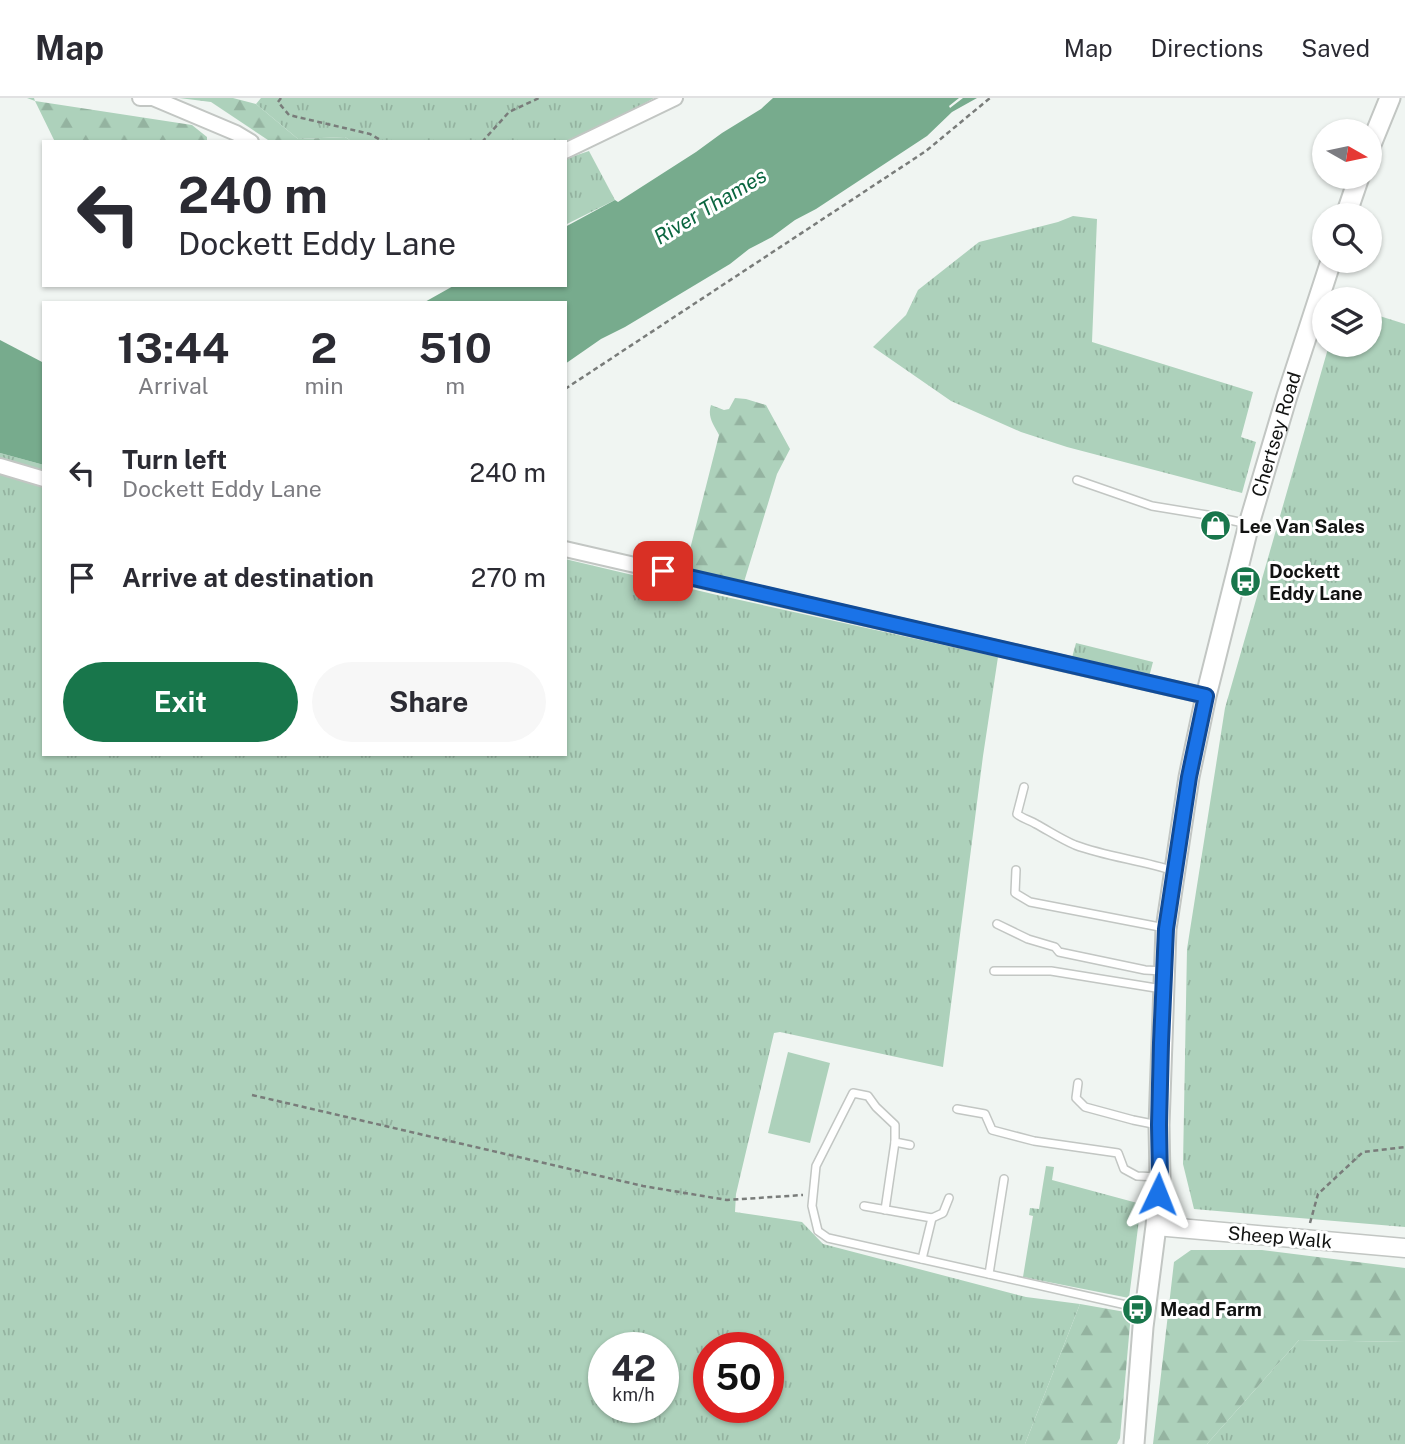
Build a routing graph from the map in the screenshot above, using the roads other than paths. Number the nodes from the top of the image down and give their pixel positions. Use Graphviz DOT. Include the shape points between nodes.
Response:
graph roads {
  1 [pos="140,98"];
  2 [pos="675,98"];
  3 [pos="1390,98"];
  4 [pos="1381,119"];
  5 [pos="248,140"];
  6 [pos="567,150"];
  7 [pos="1327,273"];
  8 [pos="0,466"];
  9 [pos="42,478"];
  10 [pos="1077,480"];
  11 [pos="1249,524"];
  12 [pos="567,549"];
  13 [pos="1206,696"];
  14 [pos="1024,787"];
  15 [pos="1016,870"];
  16 [pos="1175,871"];
  17 [pos="998,924"];
  18 [pos="1166,929"];
  19 [pos="994,971"];
  20 [pos="1163,980"];
  21 [pos="1078,1083"];
  22 [pos="957,1110"];
  23 [pos="1159,1125"];
  24 [pos="895,1142"];
  25 [pos="910,1145"];
  26 [pos="1160,1178"];
  27 [pos="1004,1180"];
  28 [pos="948,1198"];
  29 [pos="863,1206"];
  30 [pos="885,1210"];
  31 [pos="932,1218"];
  32 [pos="1156,1226"];
  33 [pos="1405,1248"];
  34 [pos="922,1259"];
  35 [pos="989,1274"];
  36 [pos="1145,1309"];
  37 [pos="1134,1444"];
  1 -- 5 [label="street" via="153,99"];
  2 -- 6 [label="street"];
  3 -- 4 [label="main road"];
  7 -- 11 [label="main road, Chertsey Road"];
  8 -- 9 [label="street"];
  10 -- 11 [label="lane" via="1152,506"];
  11 -- 13 [label="main road, Chertsey Road"];
  12 -- 13 [label="street"];
  13 -- 16 [label="main road, Chertsey Road"];
  14 -- 16 [label="lane" via="1017,814 1022,818 1073,844"];
  15 -- 18 [label="lane" via="1015,893 1030,902"];
  16 -- 18 [label="main road, Chertsey Road"];
  17 -- 20 [label="lane" via="1059,952 1144,970"];
  18 -- 20 [label="main road, Chertsey Road"];
  19 -- 20 [label="lane"];
  20 -- 23 [label="main road, Chertsey Road"];
  21 -- 23 [label="lane" via="1076,1098 1085,1107"];
  22 -- 26 [label="lane" via="985,1114 992,1130 1003,1133 1118,1153 1124,1169 1137,1176"];
  23 -- 26 [label="main road, Chertsey Road"];
  24 -- 25 [label="lane"];
  24 -- 30 [label="lane"];
  24 -- 34 [label="lane" via="895,1125 868,1096 853,1093 816,1166 812,1206 818,1231 828,1238"];
  26 -- 32 [label="main road, Chertsey Road"];
  27 -- 35 [label="lane"];
  28 -- 31 [label="lane" via="943,1213"];
  29 -- 30 [label="lane"];
  30 -- 31 [label="lane"];
  31 -- 34 [label="lane"];
  32 -- 33 [label="street, Sheep Walk"];
  32 -- 36 [label="main road, Chertsey Road"];
  34 -- 35 [label="lane"];
  35 -- 36 [label="lane"];
  36 -- 37 [label="main road, Chertsey Road"];
}
